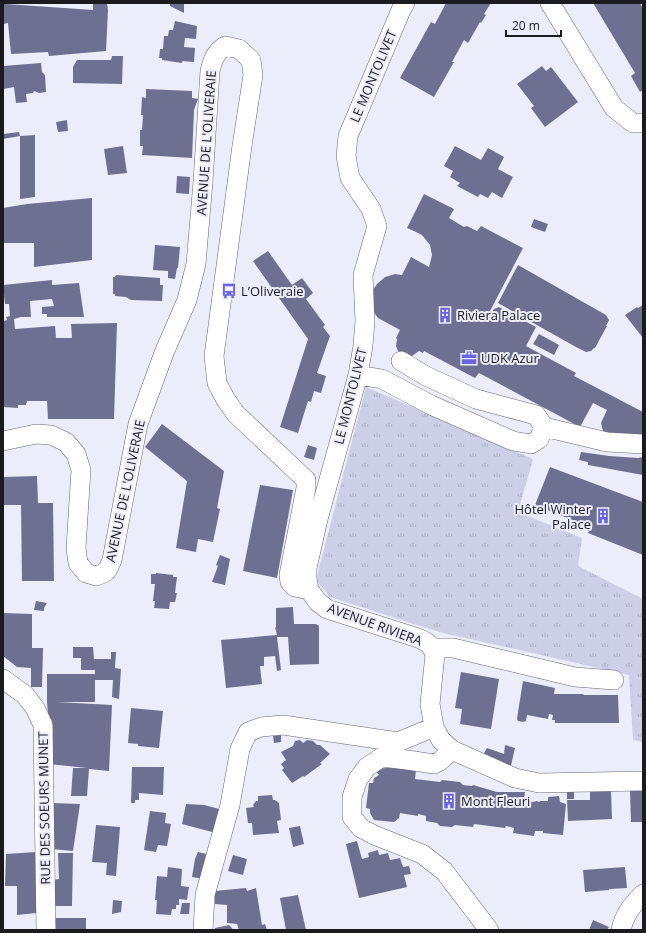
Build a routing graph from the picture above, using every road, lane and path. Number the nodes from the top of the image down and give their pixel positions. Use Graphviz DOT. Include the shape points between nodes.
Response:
graph roads {
  1 [pos="405,3"];
  2 [pos="550,3"];
  3 [pos="643,123"];
  4 [pos="401,361"];
  5 [pos="358,375"];
  6 [pos="544,427"];
  7 [pos="3,441"];
  8 [pos="643,444"];
  9 [pos="309,590"];
  10 [pos="432,648"];
  11 [pos="3,679"];
  12 [pos="614,680"];
  13 [pos="434,727"];
  14 [pos="452,750"];
  15 [pos="643,781"];
  16 [pos="643,894"];
  17 [pos="46,930"];
  18 [pos="203,930"];
  19 [pos="489,930"];
  20 [pos="620,930"];
  1 -- 5 [label="street, LE MONTOLIVET" via="348,136 346,156 350,178 371,209 377,226 363,275 365,321"];
  2 -- 3 [label="street" via="614,108 633,123"];
  4 -- 6 [label="street" via="426,376 476,399 536,415"];
  5 -- 6 [label="street" via="382,379 431,405 513,441 531,444 540,439"];
  5 -- 9 [label="street, LE MONTOLIVET" via="318,519 307,568"];
  6 -- 8 [label="street" via="607,442"];
  7 -- 9 [label="street, AVENUE DE L'OLIVERAIE" via="36,434 51,435 66,442 76,454 81,470 76,548 78,563 86,573 96,576 104,573 112,560 138,424 187,300 196,264 213,59 225,46 239,48 251,60 253,75 214,356 217,383 236,414 306,480 289,575 290,582 295,586"];
  9 -- 10 [label="street, AVENUE RIVIERA" via="327,609 418,638 426,641"];
  10 -- 12 [label="street" via="453,648 575,677"];
  10 -- 13 [label="street, AVENUE RIVIERA" via="435,654 430,704"];
  11 -- 17 [label="street, RUE DES SOEURS MUNET" via="36,708 43,725"];
  13 -- 14 [label="street, AVENUE RIVIERA" via="441,740"];
  13 -- 18 [label="street" via="398,742 283,725 261,727 248,732 240,749 230,805 205,895"];
  14 -- 15 [label="street, AVENUE RIVIERA" via="515,778 539,783"];
  14 -- 19 [label="street" via="434,764 382,758 367,767 358,778 352,797 352,817 360,828 422,854 444,871"];
  16 -- 20 [label="street" via="627,913"];
}
